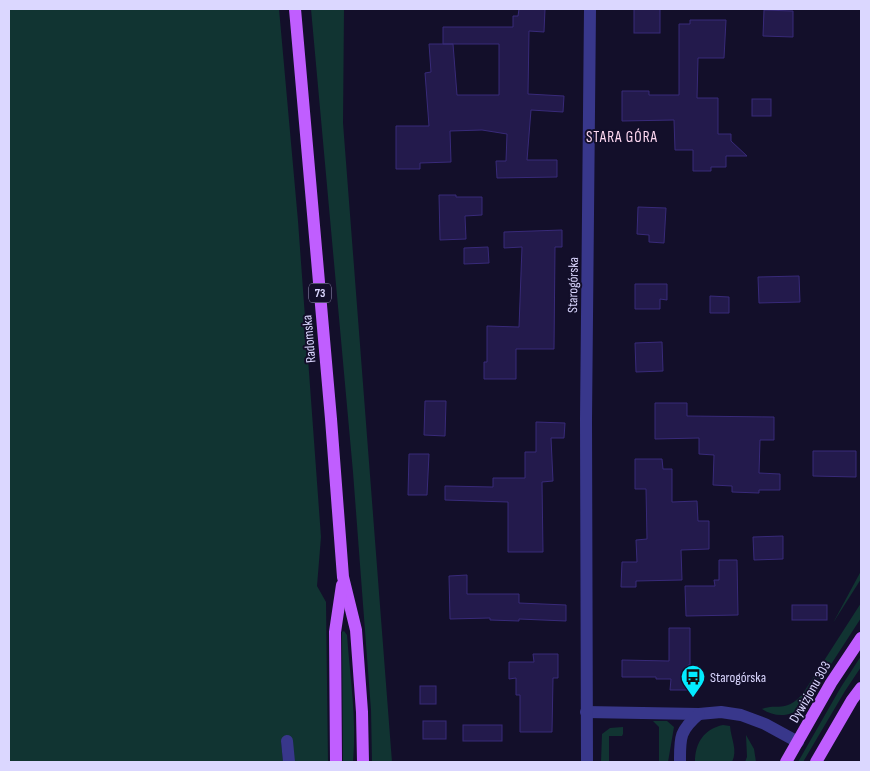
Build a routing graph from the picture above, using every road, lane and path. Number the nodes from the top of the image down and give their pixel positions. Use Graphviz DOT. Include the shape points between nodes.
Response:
graph roads {
  1 [pos="295,9"];
  2 [pos="590,9"];
  3 [pos="343,577"];
  4 [pos="861,638"];
  5 [pos="861,688"];
  6 [pos="586,712"];
  7 [pos="699,714"];
  8 [pos="287,741"];
  9 [pos="798,742"];
  10 [pos="289,762"];
  11 [pos="336,762"];
  12 [pos="363,762"];
  13 [pos="587,762"];
  14 [pos="680,762"];
  15 [pos="786,762"];
  16 [pos="816,762"];
  1 -- 3 [label="main road, Radomska / 73"];
  2 -- 6 [label="street, Starogórska"];
  3 -- 11 [label="main road, Radomska / 73" via="335,632"];
  3 -- 12 [label="main road, Radomska / 73" via="356,630"];
  4 -- 9 [label="main road, Dywizjonu 303"];
  5 -- 16 [label="main road"];
  6 -- 7 [label="street"];
  6 -- 13 [label="street, Starogórska"];
  7 -- 9 [label="street" via="721,712 741,715"];
  7 -- 14 [label="street" via="686,725 680,740"];
  8 -- 10 [label="street"];
  9 -- 15 [label="main road, Dywizjonu 303"];
}
